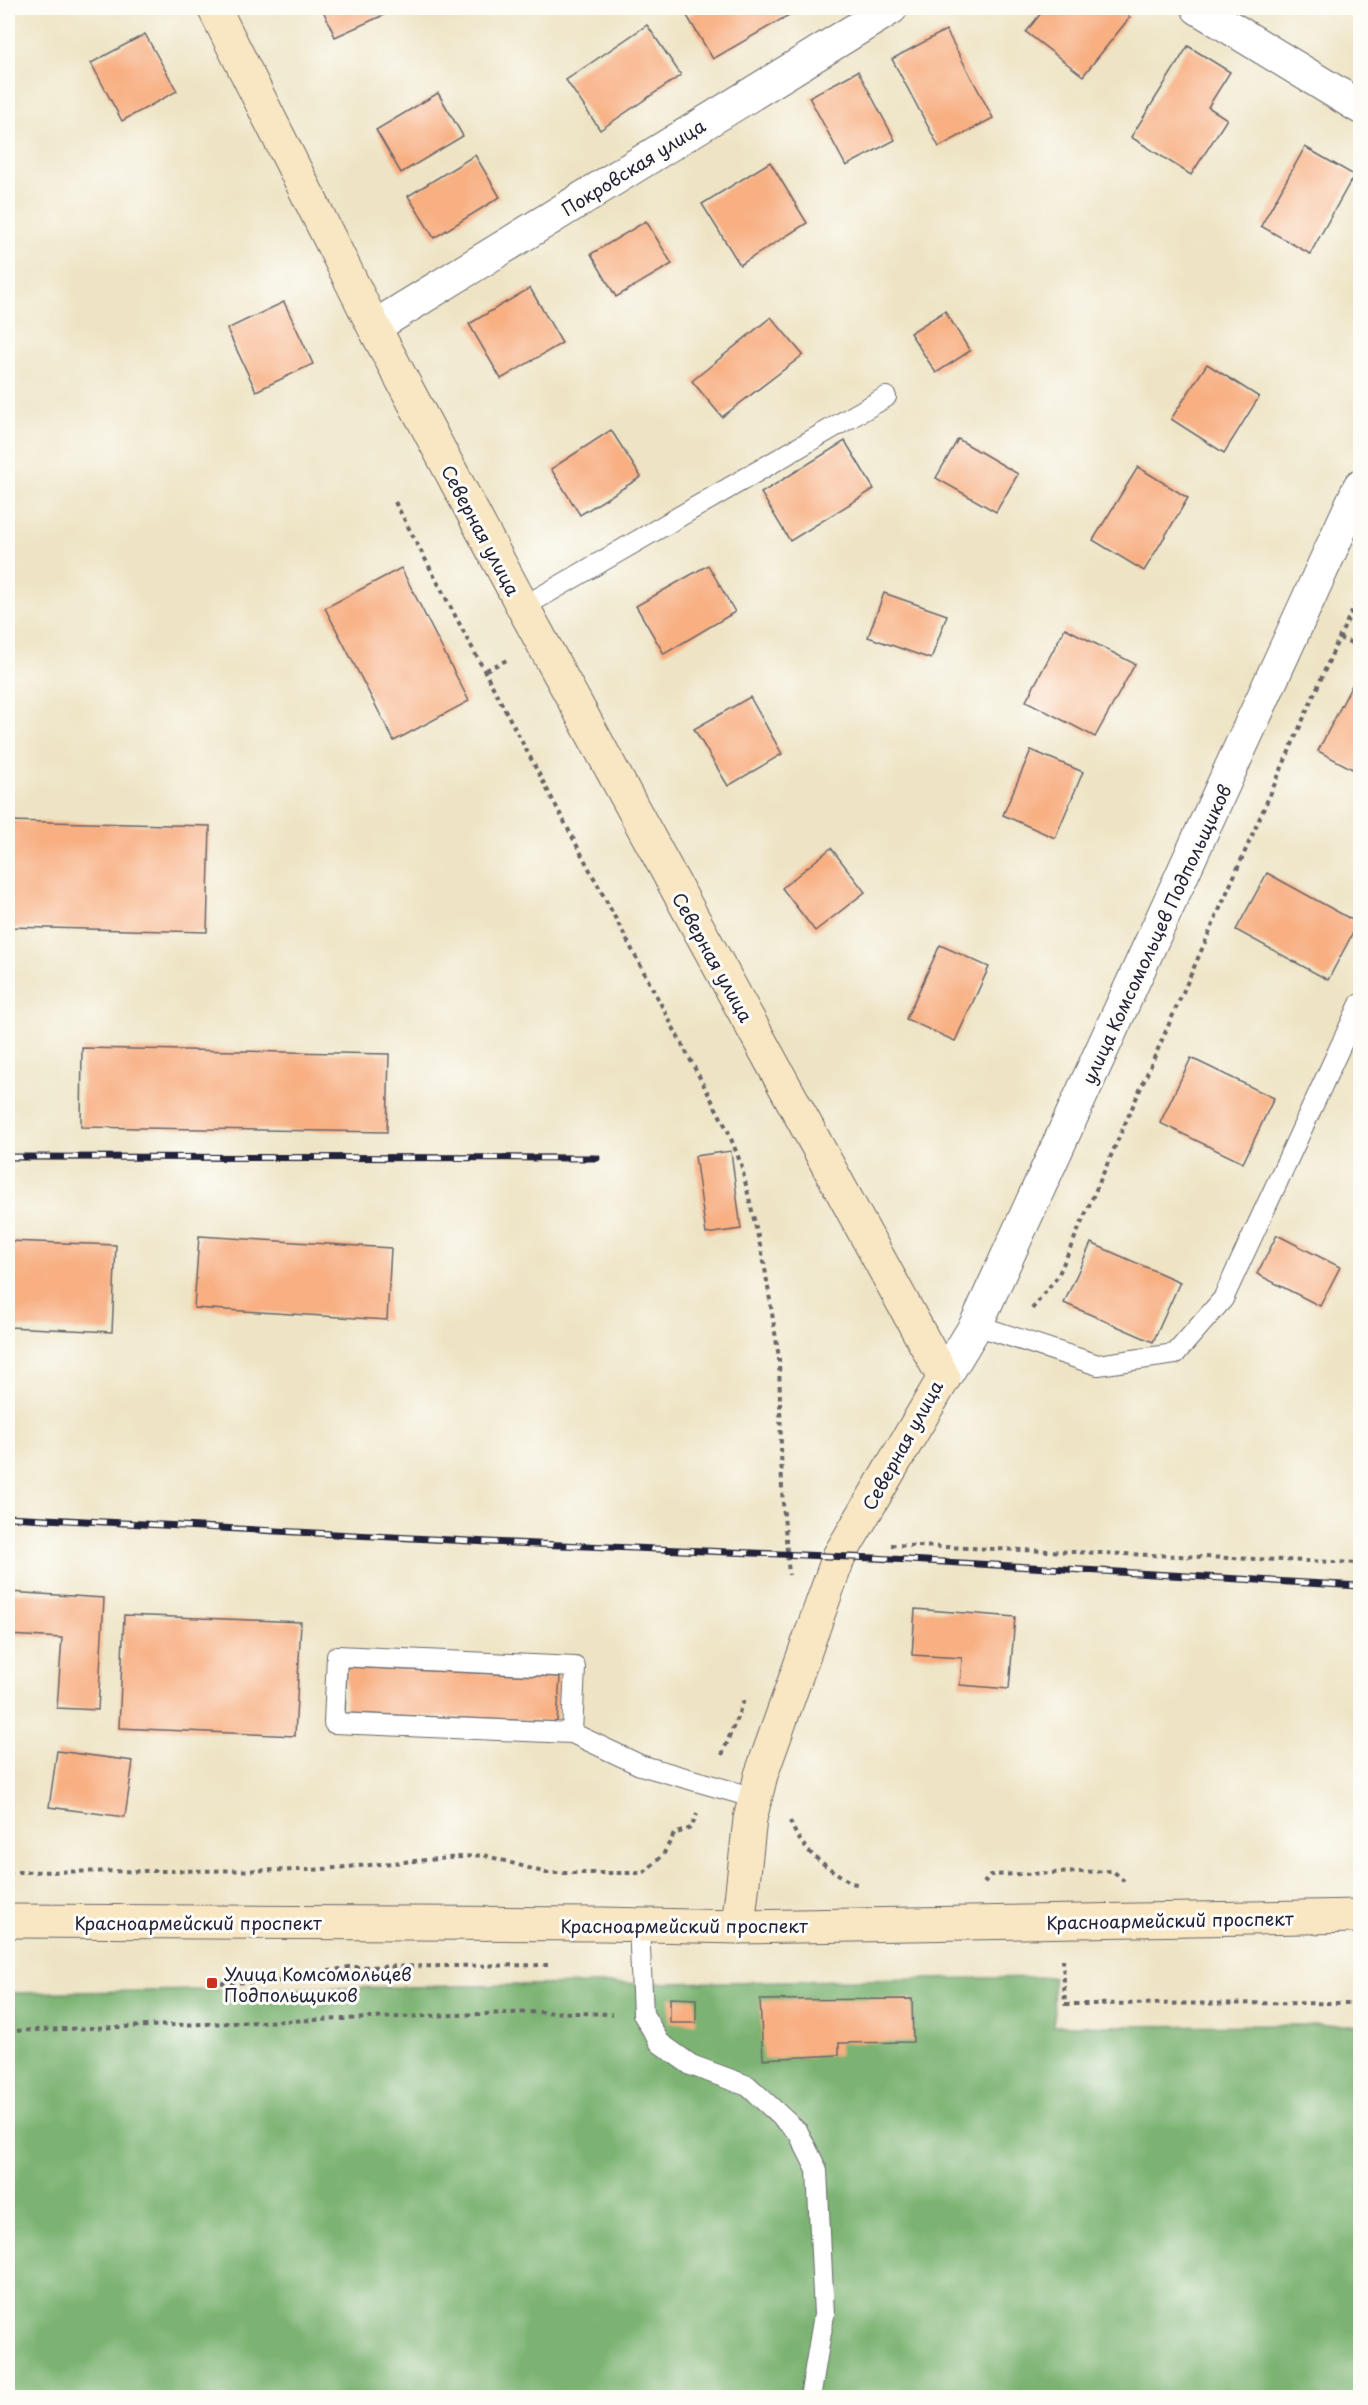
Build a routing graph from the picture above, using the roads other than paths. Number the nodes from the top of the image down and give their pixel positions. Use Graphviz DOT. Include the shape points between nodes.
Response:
graph roads {
  1 [pos="214,8"];
  2 [pos="891,8"];
  3 [pos="1198,8"];
  4 [pos="1360,107"];
  5 [pos="374,327"];
  6 [pos="885,397"];
  7 [pos="1360,486"];
  8 [pos="523,607"];
  9 [pos="1360,1004"];
  10 [pos="976,1325"];
  11 [pos="944,1378"];
  12 [pos="572,1733"];
  13 [pos="755,1798"];
  14 [pos="1360,1916"];
  15 [pos="8,1921"];
  16 [pos="639,1926"];
  17 [pos="738,1927"];
  18 [pos="810,2397"];
  1 -- 5 [label="street, Северная улица"];
  2 -- 5 [label="street, Покровская улица"];
  3 -- 4 [label="street"];
  5 -- 8 [label="street, Северная улица"];
  6 -- 8 [label="lane"];
  7 -- 10 [label="street, улица Комсомольцев Подпольщиков"];
  8 -- 11 [label="street, Северная улица"];
  9 -- 10 [label="lane" via="1223,1299 1175,1354 1098,1365"];
  10 -- 11 [label="street, улица Комсомольцев Подпольщиков"];
  11 -- 13 [label="street, Северная улица" via="839,1556"];
  12 -- 12 [label="lane" via="575,1666 337,1656 334,1723"];
  12 -- 13 [label="lane" via="640,1765"];
  13 -- 17 [label="street, Северная улица"];
  14 -- 17 [label="street, Красноармейский проспект"];
  15 -- 16 [label="street, Красноармейский проспект"];
  16 -- 17 [label="street, Красноармейский проспект"];
  16 -- 18 [label="lane" via="643,2014 660,2043 691,2065 748,2086 798,2132 817,2170 824,2314"];
}
